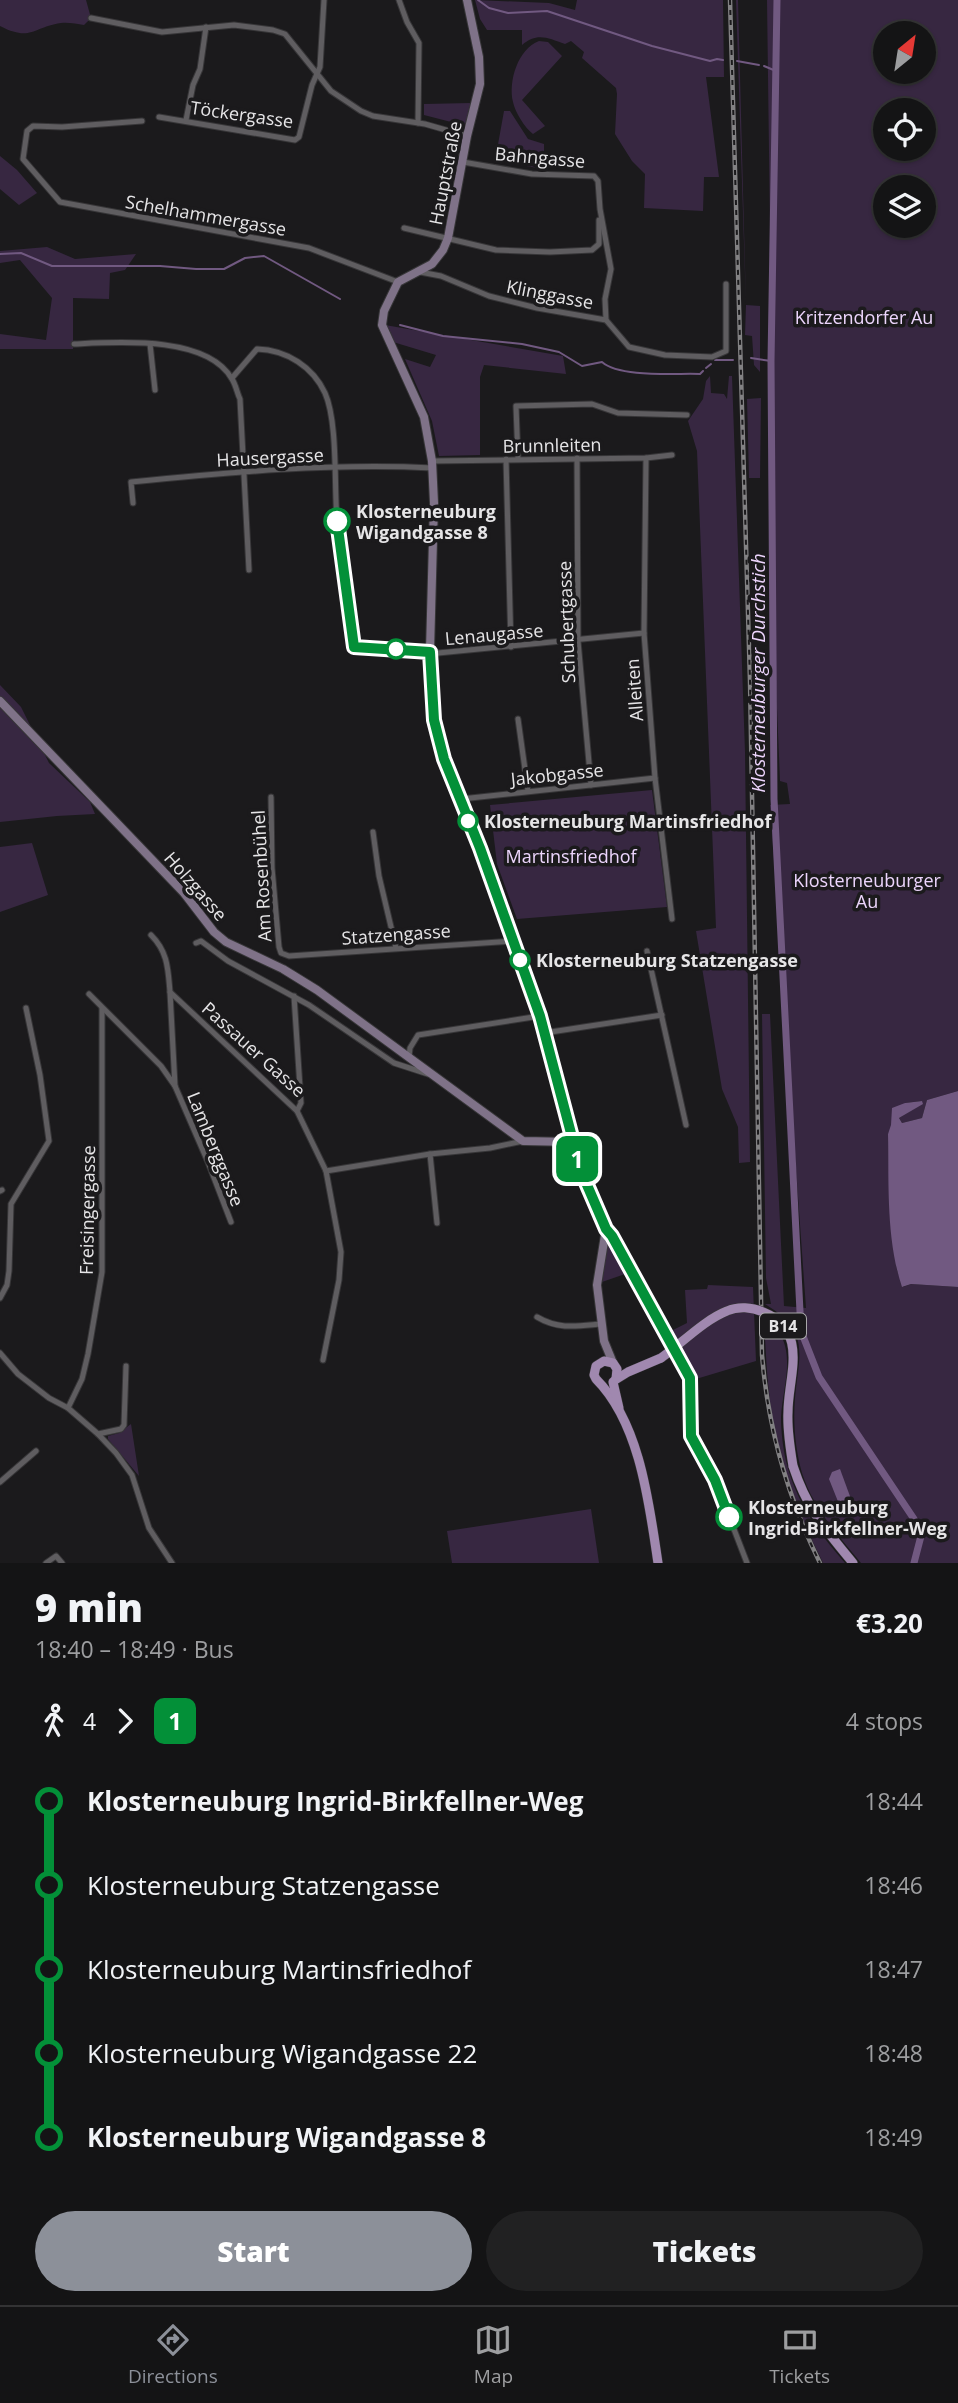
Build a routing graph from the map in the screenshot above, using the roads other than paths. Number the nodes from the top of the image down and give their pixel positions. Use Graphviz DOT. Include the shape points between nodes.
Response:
graph roads {
  1 [pos="324,0"];
  2 [pos="399,0"];
  3 [pos="467,0"];
  4 [pos="92,18"];
  5 [pos="206,27"];
  6 [pos="316,75"];
  7 [pos="159,117"];
  8 [pos="186,120"];
  9 [pos="142,121"];
  10 [pos="418,123"];
  11 [pos="467,136"];
  12 [pos="463,162"];
  13 [pos="600,209"];
  14 [pos="404,228"];
  15 [pos="448,238"];
  16 [pos="417,272"];
  17 [pos="398,282"];
  18 [pos="726,284"];
  19 [pos="606,320"];
  20 [pos="74,344"];
  21 [pos="150,344"];
  22 [pos="232,377"];
  23 [pos="155,390"];
  24 [pos="687,415"];
  25 [pos="672,455"];
  26 [pos="577,458"];
  27 [pos="646,458"];
  28 [pos="506,459"];
  29 [pos="518,459"];
  30 [pos="432,465"];
  31 [pos="334,467"];
  32 [pos="245,471"];
  33 [pos="133,503"];
  34 [pos="249,570"];
  35 [pos="644,633"];
  36 [pos="578,640"];
  37 [pos="511,647"];
  38 [pos="430,652"];
  39 [pos="0,701"];
  40 [pos="517,719"];
  41 [pos="655,778"];
  42 [pos="591,785"];
  43 [pos="528,791"];
  44 [pos="271,797"];
  45 [pos="461,799"];
  46 [pos="373,832"];
  47 [pos="672,919"];
  48 [pos="152,935"];
  49 [pos="514,941"];
  50 [pos="196,943"];
  51 [pos="396,948"];
  52 [pos="647,951"];
  53 [pos="281,953"];
  54 [pos="170,992"];
  55 [pos="89,994"];
  56 [pos="294,996"];
  57 [pos="102,1008"];
  58 [pos="26,1009"];
  59 [pos="662,1015"];
  60 [pos="540,1016"];
  61 [pos="544,1033"];
  62 [pos="409,1057"];
  63 [pos="434,1076"];
  64 [pos="174,1086"];
  65 [pos="297,1111"];
  66 [pos="686,1125"];
  67 [pos="523,1140"];
  68 [pos="572,1142"];
  69 [pos="430,1154"];
  70 [pos="326,1171"];
  71 [pos="231,1222"];
  72 [pos="437,1223"];
  73 [pos="606,1229"];
  74 [pos="0,1298"];
  75 [pos="537,1317"];
  76 [pos="601,1324"];
  77 [pos="604,1341"];
  78 [pos="0,1353"];
  79 [pos="323,1360"];
  80 [pos="647,1363"];
  81 [pos="614,1364"];
  82 [pos="126,1366"];
  83 [pos="596,1366"];
  84 [pos="615,1381"];
  85 [pos="600,1383"];
  86 [pos="68,1408"];
  87 [pos="620,1410"];
  88 [pos="98,1434"];
  89 [pos="36,1451"];
  90 [pos="0,1482"];
  91 [pos="46,1563"];
  92 [pos="62,1563"];
  93 [pos="172,1563"];
  94 [pos="658,1563"];
  95 [pos="747,1563"];
  96 [pos="853,1563"];
  1 -- 6 [label="street"];
  2 -- 10 [label="street" via="419,43"];
  3 -- 11 [label="main road, Hauptstraße" via="480,84"];
  4 -- 5 [label="street" via="162,32"];
  5 -- 6 [label="street" via="258,27 285,34"];
  5 -- 8 [label="street"];
  6 -- 8 [label="street, Töckergasse" via="301,133 295,140"];
  6 -- 10 [label="street" via="361,111"];
  7 -- 8 [label="street, Töckergasse"];
  9 -- 17 [label="street, Schelhammergasse" via="33,126 27,131 23,159 60,202 309,248"];
  10 -- 11 [label="street"];
  11 -- 12 [label="main road, Hauptstraße"];
  12 -- 13 [label="street, Bahngasse" via="532,174 594,176"];
  12 -- 15 [label="main road, Hauptstraße"];
  13 -- 15 [label="street" via="599,244 592,250 496,250"];
  13 -- 19 [label="street, Bahngasse" via="611,269"];
  14 -- 15 [label="street"];
  15 -- 16 [label="main road, Hauptstraße" via="436,260"];
  16 -- 17 [label="main road, Hauptstraße"];
  16 -- 19 [label="street, Klinggasse" via="441,276 489,296"];
  17 -- 30 [label="main road" via="382,325 424,417"];
  18 -- 19 [label="street, Klinggasse" via="726,351 712,357 665,355 629,347"];
  20 -- 21 [label="street"];
  21 -- 22 [label="street" via="195,351"];
  21 -- 23 [label="street"];
  22 -- 31 [label="street" via="257,349 303,364 328,401"];
  22 -- 32 [label="street" via="240,399"];
  24 -- 29 [label="street" via="618,413 592,404 516,406"];
  25 -- 27 [label="street, Brunnleiten"];
  26 -- 27 [label="street, Brunnleiten"];
  26 -- 29 [label="street, Brunnleiten"];
  26 -- 36 [label="street, Schubertgasse"];
  27 -- 35 [label="street, Alleiten"];
  28 -- 29 [label="street, Brunnleiten"];
  28 -- 30 [label="street, Brunnleiten"];
  28 -- 37 [label="street"];
  30 -- 31 [label="street, Hausergasse"];
  30 -- 38 [label="main road"];
  31 -- 32 [label="street, Hausergasse"];
  31 -- 38 [label="street, Lenaugasse" via="339,551 354,647"];
  32 -- 33 [label="street, Hausergasse" via="131,482"];
  32 -- 34 [label="street"];
  35 -- 36 [label="street, Lenaugasse"];
  35 -- 41 [label="street, Alleiten"];
  36 -- 37 [label="street, Lenaugasse"];
  36 -- 42 [label="street, Schubertgasse"];
  37 -- 38 [label="street, Lenaugasse"];
  38 -- 45 [label="main road" via="434,720"];
  39 -- 62 [label="main road, Holzgasse" via="184,893 214,932 317,990"];
  40 -- 43 [label="street"];
  41 -- 42 [label="street, Jakobgasse"];
  41 -- 47 [label="street, Alleiten"];
  42 -- 43 [label="street, Jakobgasse"];
  43 -- 45 [label="street, Jakobgasse"];
  44 -- 53 [label="street, Am Rosenbühel"];
  45 -- 49 [label="main road"];
  46 -- 51 [label="street"];
  48 -- 54 [label="street" via="167,960"];
  49 -- 51 [label="street, Statzengasse"];
  49 -- 60 [label="main road"];
  50 -- 56 [label="street, Holzgasse" via="201,941"];
  51 -- 53 [label="street, Statzengasse"];
  52 -- 59 [label="street"];
  54 -- 64 [label="street"];
  54 -- 65 [label="street, Passauer Gasse"];
  55 -- 57 [label="street"];
  56 -- 63 [label="street, Holzgasse" via="394,1063"];
  56 -- 65 [label="street, Passauer Gasse" via="301,1103"];
  57 -- 64 [label="street" via="161,1066"];
  57 -- 86 [label="street, Freisingergasse" via="102,1272 89,1354"];
  58 -- 74 [label="street" via="49,1141 11,1204 9,1270"];
  59 -- 61 [label="street"];
  59 -- 66 [label="street"];
  60 -- 61 [label="main road"];
  60 -- 62 [label="street" via="418,1035"];
  61 -- 68 [label="main road"];
  62 -- 63 [label="main road, Holzgasse"];
  63 -- 67 [label="main road, Holzgasse"];
  64 -- 71 [label="street, Lamberggasse"];
  65 -- 70 [label="street"];
  67 -- 68 [label="main road"];
  67 -- 69 [label="street"];
  68 -- 73 [label="main road"];
  69 -- 70 [label="street"];
  69 -- 72 [label="street"];
  70 -- 79 [label="street" via="341,1266"];
  73 -- 76 [label="main road" via="597,1285"];
  73 -- 95 [label="street" via="690,1378 691,1436 715,1480"];
  75 -- 76 [label="street" via="562,1327"];
  76 -- 77 [label="main road"];
  77 -- 81 [label="main road"];
  77 -- 83 [label="main road"];
  78 -- 86 [label="street" via="30,1384"];
  80 -- 81 [label="main road, B14"];
  80 -- 84 [label="main road, B14"];
  80 -- 96 [label="main road, B14, bridge" via="728,1310 759,1310 779,1322 794,1352 788,1413 793,1466 814,1515"];
  81 -- 83 [label="main road, B14" via="604,1361"];
  81 -- 84 [label="main road"];
  82 -- 88 [label="street" via="124,1425"];
  83 -- 85 [label="main road" via="594,1375"];
  84 -- 85 [label="main road, B14"];
  84 -- 87 [label="main road"];
  85 -- 87 [label="main road"];
  86 -- 88 [label="street"];
  87 -- 94 [label="main road" via="646,1494"];
  88 -- 93 [label="street" via="132,1475 149,1528"];
  89 -- 90 [label="street"];
  91 -- 92 [label="street" via="56,1556"];
}
